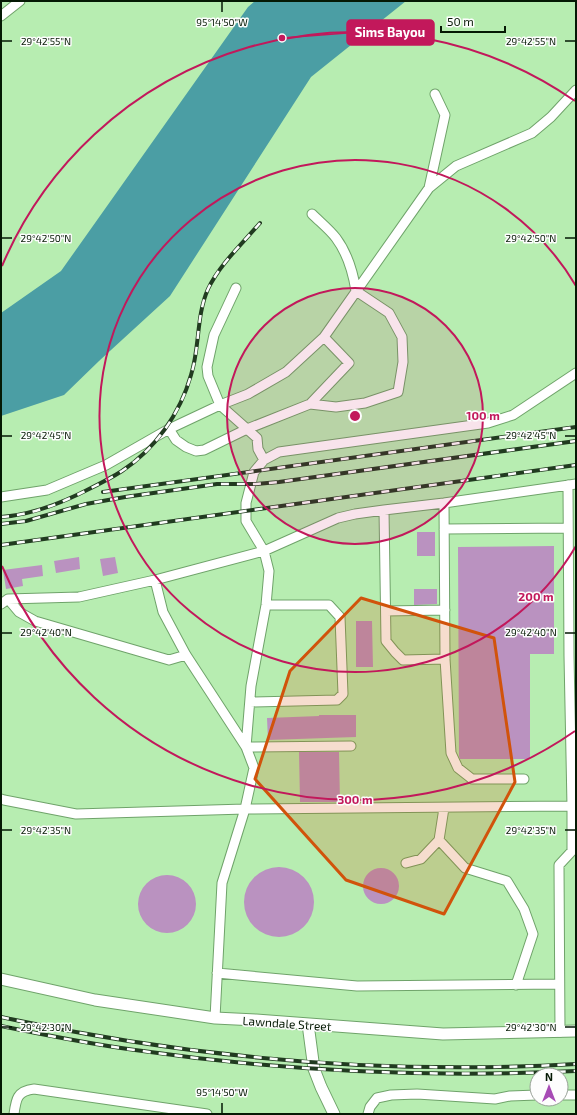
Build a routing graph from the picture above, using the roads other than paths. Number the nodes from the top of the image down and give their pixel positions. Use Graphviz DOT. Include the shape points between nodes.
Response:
graph roads {
  1 [pos="20,1"];
  2 [pos="1,16"];
  3 [pos="576,90"];
  4 [pos="435,94"];
  5 [pos="429,188"];
  6 [pos="312,214"];
  7 [pos="236,288"];
  8 [pos="356,290"];
  9 [pos="324,337"];
  10 [pos="576,373"];
  11 [pos="310,404"];
  12 [pos="220,405"];
  13 [pos="169,429"];
  14 [pos="247,429"];
  15 [pos="264,460"];
  16 [pos="572,484"];
  17 [pos="1,497"];
  18 [pos="444,503"];
  19 [pos="384,510"];
  20 [pos="568,528"];
  21 [pos="444,529"];
  22 [pos="264,551"];
  23 [pos="155,580"];
  24 [pos="5,601"];
  25 [pos="266,605"];
  26 [pos="445,610"];
  27 [pos="386,611"];
  28 [pos="186,655"];
  29 [pos="445,659"];
  30 [pos="250,702"];
  31 [pos="350,746"];
  32 [pos="246,747"];
  33 [pos="524,780"];
  34 [pos="1,798"];
  35 [pos="574,806"];
  36 [pos="444,808"];
  37 [pos="245,809"];
  38 [pos="439,840"];
  39 [pos="406,863"];
  40 [pos="217,973"];
  41 [pos="1,979"];
  42 [pos="559,984"];
  43 [pos="516,985"];
  44 [pos="214,1018"];
  45 [pos="308,1024"];
  46 [pos="576,1031"];
  47 [pos="560,1032"];
  48 [pos="529,1095"];
  49 [pos="14,1114"];
  50 [pos="207,1114"];
  51 [pos="334,1114"];
  52 [pos="368,1114"];
  1 -- 2 [label="lane"];
  3 -- 5 [label="lane" via="532,133 456,166"];
  4 -- 5 [label="lane" via="445,115"];
  5 -- 8 [label="lane"];
  6 -- 8 [label="lane" via="336,238 347,256"];
  7 -- 12 [label="lane" via="214,335 208,367 209,380"];
  8 -- 9 [label="lane"];
  8 -- 11 [label="lane" via="389,313 402,337 403,362 398,392 365,403 336,407"];
  9 -- 11 [label="lane" via="349,363"];
  9 -- 12 [label="lane" via="286,372 248,394"];
  10 -- 15 [label="lane" via="513,415 488,423 279,452"];
  11 -- 14 [label="lane"];
  12 -- 13 [label="lane"];
  12 -- 14 [label="lane"];
  13 -- 14 [label="lane" via="176,440 196,451 204,450"];
  13 -- 17 [label="lane" via="106,465 47,490"];
  14 -- 15 [label="lane" via="257,438 258,449"];
  15 -- 22 [label="lane" via="254,472 250,483 246,521"];
  16 -- 18 [label="lane"];
  16 -- 20 [label="lane"];
  18 -- 19 [label="lane"];
  18 -- 21 [label="lane"];
  19 -- 22 [label="lane" via="338,518"];
  19 -- 27 [label="lane"];
  20 -- 21 [label="lane"];
  20 -- 35 [label="lane"];
  21 -- 26 [label="lane"];
  22 -- 23 [label="lane"];
  22 -- 25 [label="lane" via="269,571"];
  23 -- 24 [label="lane" via="79,597"];
  23 -- 28 [label="lane" via="163,612"];
  24 -- 28 [label="lane" via="35,621 169,660"];
  25 -- 30 [label="lane"];
  25 -- 30 [label="lane" via="329,605 340,617 344,694 337,700"];
  26 -- 27 [label="lane"];
  26 -- 29 [label="lane"];
  27 -- 29 [label="lane" via="386,641 403,660"];
  28 -- 32 [label="lane"];
  29 -- 33 [label="lane" via="451,753 458,768 472,779"];
  30 -- 32 [label="lane"];
  31 -- 32 [label="lane"];
  32 -- 37 [label="lane" via="254,768"];
  34 -- 37 [label="lane" via="76,814"];
  35 -- 36 [label="lane"];
  35 -- 42 [label="lane" via="572,851 559,865"];
  36 -- 37 [label="lane"];
  36 -- 38 [label="lane"];
  37 -- 40 [label="lane" via="222,883"];
  38 -- 39 [label="lane" via="421,859"];
  38 -- 43 [label="lane" via="465,868 507,881 524,909 533,934"];
  40 -- 43 [label="lane" via="357,986"];
  40 -- 44 [label="lane"];
  41 -- 44 [label="main road, Lawndale Street" via="95,1000"];
  42 -- 43 [label="lane"];
  42 -- 47 [label="lane"];
  44 -- 45 [label="main road, Lawndale Street"];
  45 -- 47 [label="main road, Lawndale Street" via="443,1034"];
  45 -- 51 [label="main road" via="314,1069"];
  46 -- 47 [label="main road, Lawndale Street"];
  48 -- 52 [label="lane" via="495,1099 391,1095 377,1098 370,1106"];
  49 -- 50 [label="lane" via="18,1096 22,1092 34,1089"];
}
